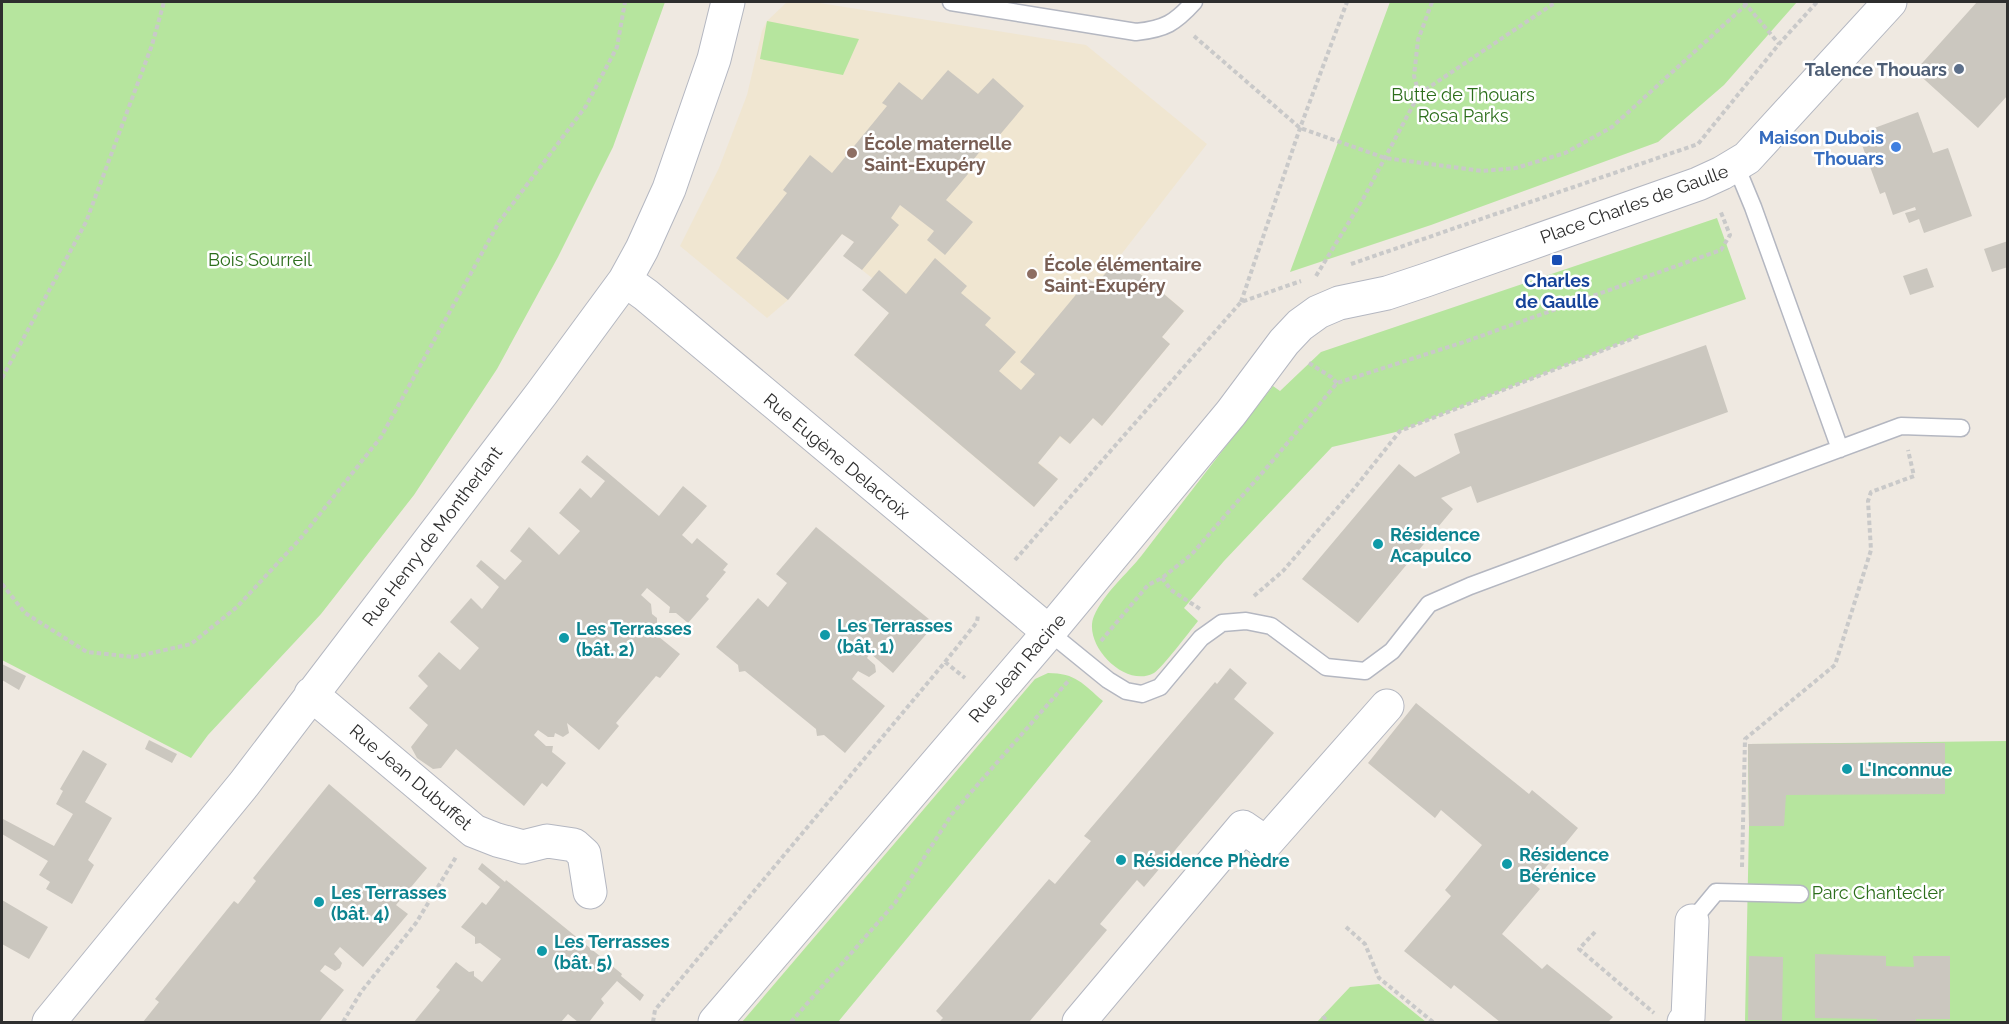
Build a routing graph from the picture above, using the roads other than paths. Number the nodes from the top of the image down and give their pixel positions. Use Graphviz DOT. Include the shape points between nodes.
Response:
graph roads {
  1 [pos="728,2"];
  2 [pos="951,2"];
  3 [pos="1194,2"];
  4 [pos="1890,2"];
  5 [pos="1722,173"];
  6 [pos="625,280"];
  7 [pos="1318,312"];
  8 [pos="1961,428"];
  9 [pos="1840,449"];
  10 [pos="1049,632"];
  11 [pos="311,694"];
  12 [pos="1387,706"];
  13 [pos="590,892"];
  14 [pos="1800,894"];
  15 [pos="1692,921"];
  16 [pos="1671,1019"];
  17 [pos="49,1023"];
  18 [pos="715,1023"];
  19 [pos="1079,1023"];
  1 -- 6 [label="street, Rue Henry de Montherlant" via="714,59 669,189"];
  2 -- 3 [label="lane" via="1136,32 1157,30 1179,18"];
  4 -- 5 [label="street, Place Charles de Gaulle" via="1761,144"];
  5 -- 7 [label="street, Place Charles de Gaulle" via="1426,280"];
  5 -- 9 [label="lane" via="1753,207"];
  6 -- 10 [label="street, Rue Eugène Delacroix"];
  6 -- 11 [label="street, Rue Henry de Montherlant"];
  7 -- 10 [label="street, Rue Jean Racine" via="1284,342 1231,413"];
  8 -- 9 [label="lane" via="1901,426"];
  9 -- 10 [label="lane" via="1429,604 1392,651 1365,671 1326,667 1271,626 1246,621 1222,623 1201,638 1160,687 1142,694 1126,691 1108,680"];
  10 -- 18 [label="street, Rue Jean Racine"];
  11 -- 13 [label="street, Rue Jean Dubuffet" via="474,831 523,847 547,841 574,845 584,854"];
  11 -- 17 [label="street, Rue Henry de Montherlant" via="244,784"];
  12 -- 19 [label="street" via="1266,843 1243,827"];
  14 -- 15 [label="lane" via="1716,892"];
  15 -- 16 [label="street" via="1688,1018"];
}
